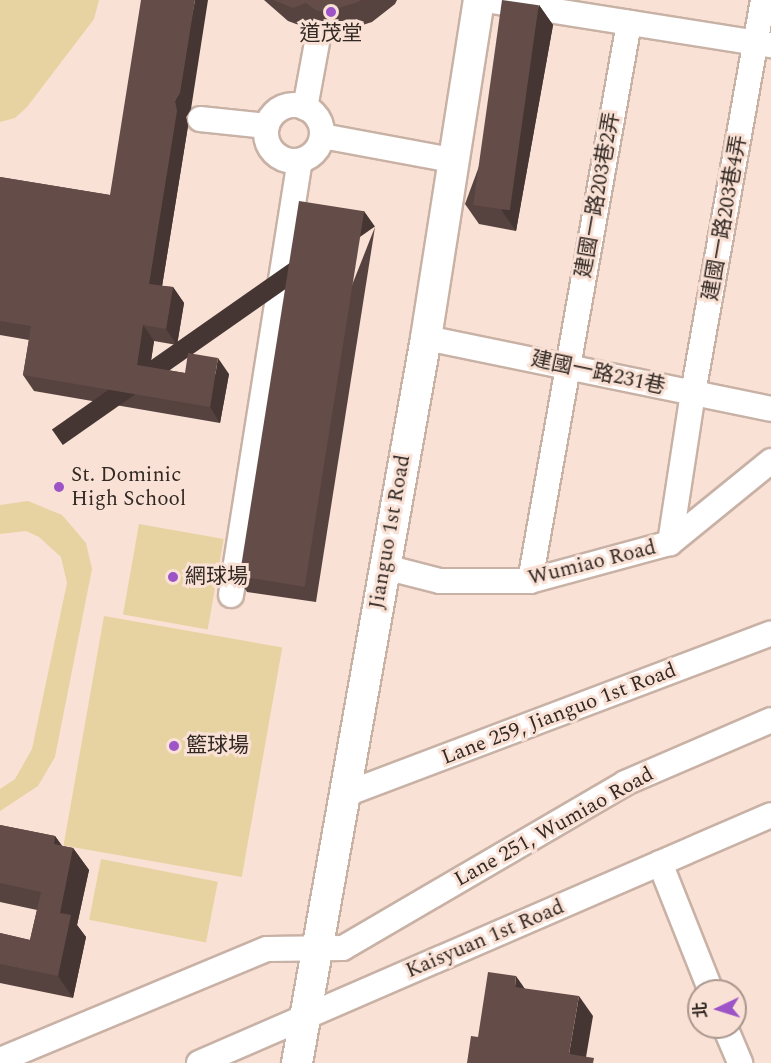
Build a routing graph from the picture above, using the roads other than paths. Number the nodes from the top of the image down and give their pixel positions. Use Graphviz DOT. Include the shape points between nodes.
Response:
graph roads {
  1 [pos="479,0"];
  2 [pos="486,0"];
  3 [pos="763,0"];
  4 [pos="629,23"];
  5 [pos="318,37"];
  6 [pos="764,44"];
  7 [pos="305,108"];
  8 [pos="200,119"];
  9 [pos="267,126"];
  10 [pos="322,136"];
  11 [pos="452,160"];
  12 [pos="300,161"];
  13 [pos="426,338"];
  14 [pos="568,367"];
  15 [pos="693,393"];
  16 [pos="771,409"];
  17 [pos="771,461"];
  18 [pos="670,543"];
  19 [pos="385,567"];
  20 [pos="530,581"];
  21 [pos="231,595"];
  22 [pos="771,633"];
  23 [pos="771,720"];
  24 [pos="346,794"];
  25 [pos="771,815"];
  26 [pos="660,863"];
  27 [pos="330,948"];
  28 [pos="706,979"];
  29 [pos="305,1018"];
  30 [pos="730,1039"];
  31 [pos="0,1060"];
  32 [pos="199,1063"];
  33 [pos="297,1063"];
  34 [pos="740,1063"];
  1 -- 11 [label="main road, Jianguo 1st Road"];
  2 -- 4 [label="street"];
  3 -- 6 [label="street, 建國一路203巷4弄"];
  4 -- 6 [label="street"];
  4 -- 14 [label="street, 建國一路203巷2弄"];
  5 -- 7 [label="street"];
  6 -- 15 [label="street, 建國一路203巷4弄"];
  7 -- 9 [label="street" via="278,111"];
  7 -- 10 [label="street" via="318,119"];
  8 -- 9 [label="street"];
  9 -- 12 [label="street" via="266,136 275,153"];
  10 -- 11 [label="street"];
  10 -- 12 [label="street" via="315,152"];
  11 -- 13 [label="main road, Jianguo 1st Road"];
  12 -- 21 [label="street"];
  13 -- 14 [label="street, 建國一路231巷"];
  13 -- 19 [label="main road, Jianguo 1st Road"];
  14 -- 15 [label="street, 建國一路231巷"];
  14 -- 20 [label="street, 建國一路203巷2弄"];
  15 -- 16 [label="street, 建國一路231巷"];
  15 -- 18 [label="street, 建國一路203巷4弄"];
  17 -- 18 [label="street, Wumiao Road"];
  18 -- 20 [label="street, Wumiao Road"];
  19 -- 20 [label="street, Wumiao Road" via="440,581"];
  19 -- 24 [label="main road, Jianguo 1st Road"];
  22 -- 24 [label="street, Lane 259, Jianguo 1st Road"];
  23 -- 27 [label="street, Lane 251, Wumiao Road" via="625,783"];
  24 -- 27 [label="main road, Jianguo 1st Road"];
  25 -- 26 [label="street, Kaisyuan 1st Road"];
  26 -- 28 [label="street"];
  26 -- 29 [label="street, Kaisyuan 1st Road"];
  27 -- 29 [label="main road, Jianguo 1st Road"];
  27 -- 31 [label="street" via="267,949"];
  29 -- 32 [label="street, Kaisyuan 1st Road"];
  29 -- 33 [label="main road, Jianguo 1st Road"];
  30 -- 34 [label="street"];
}
